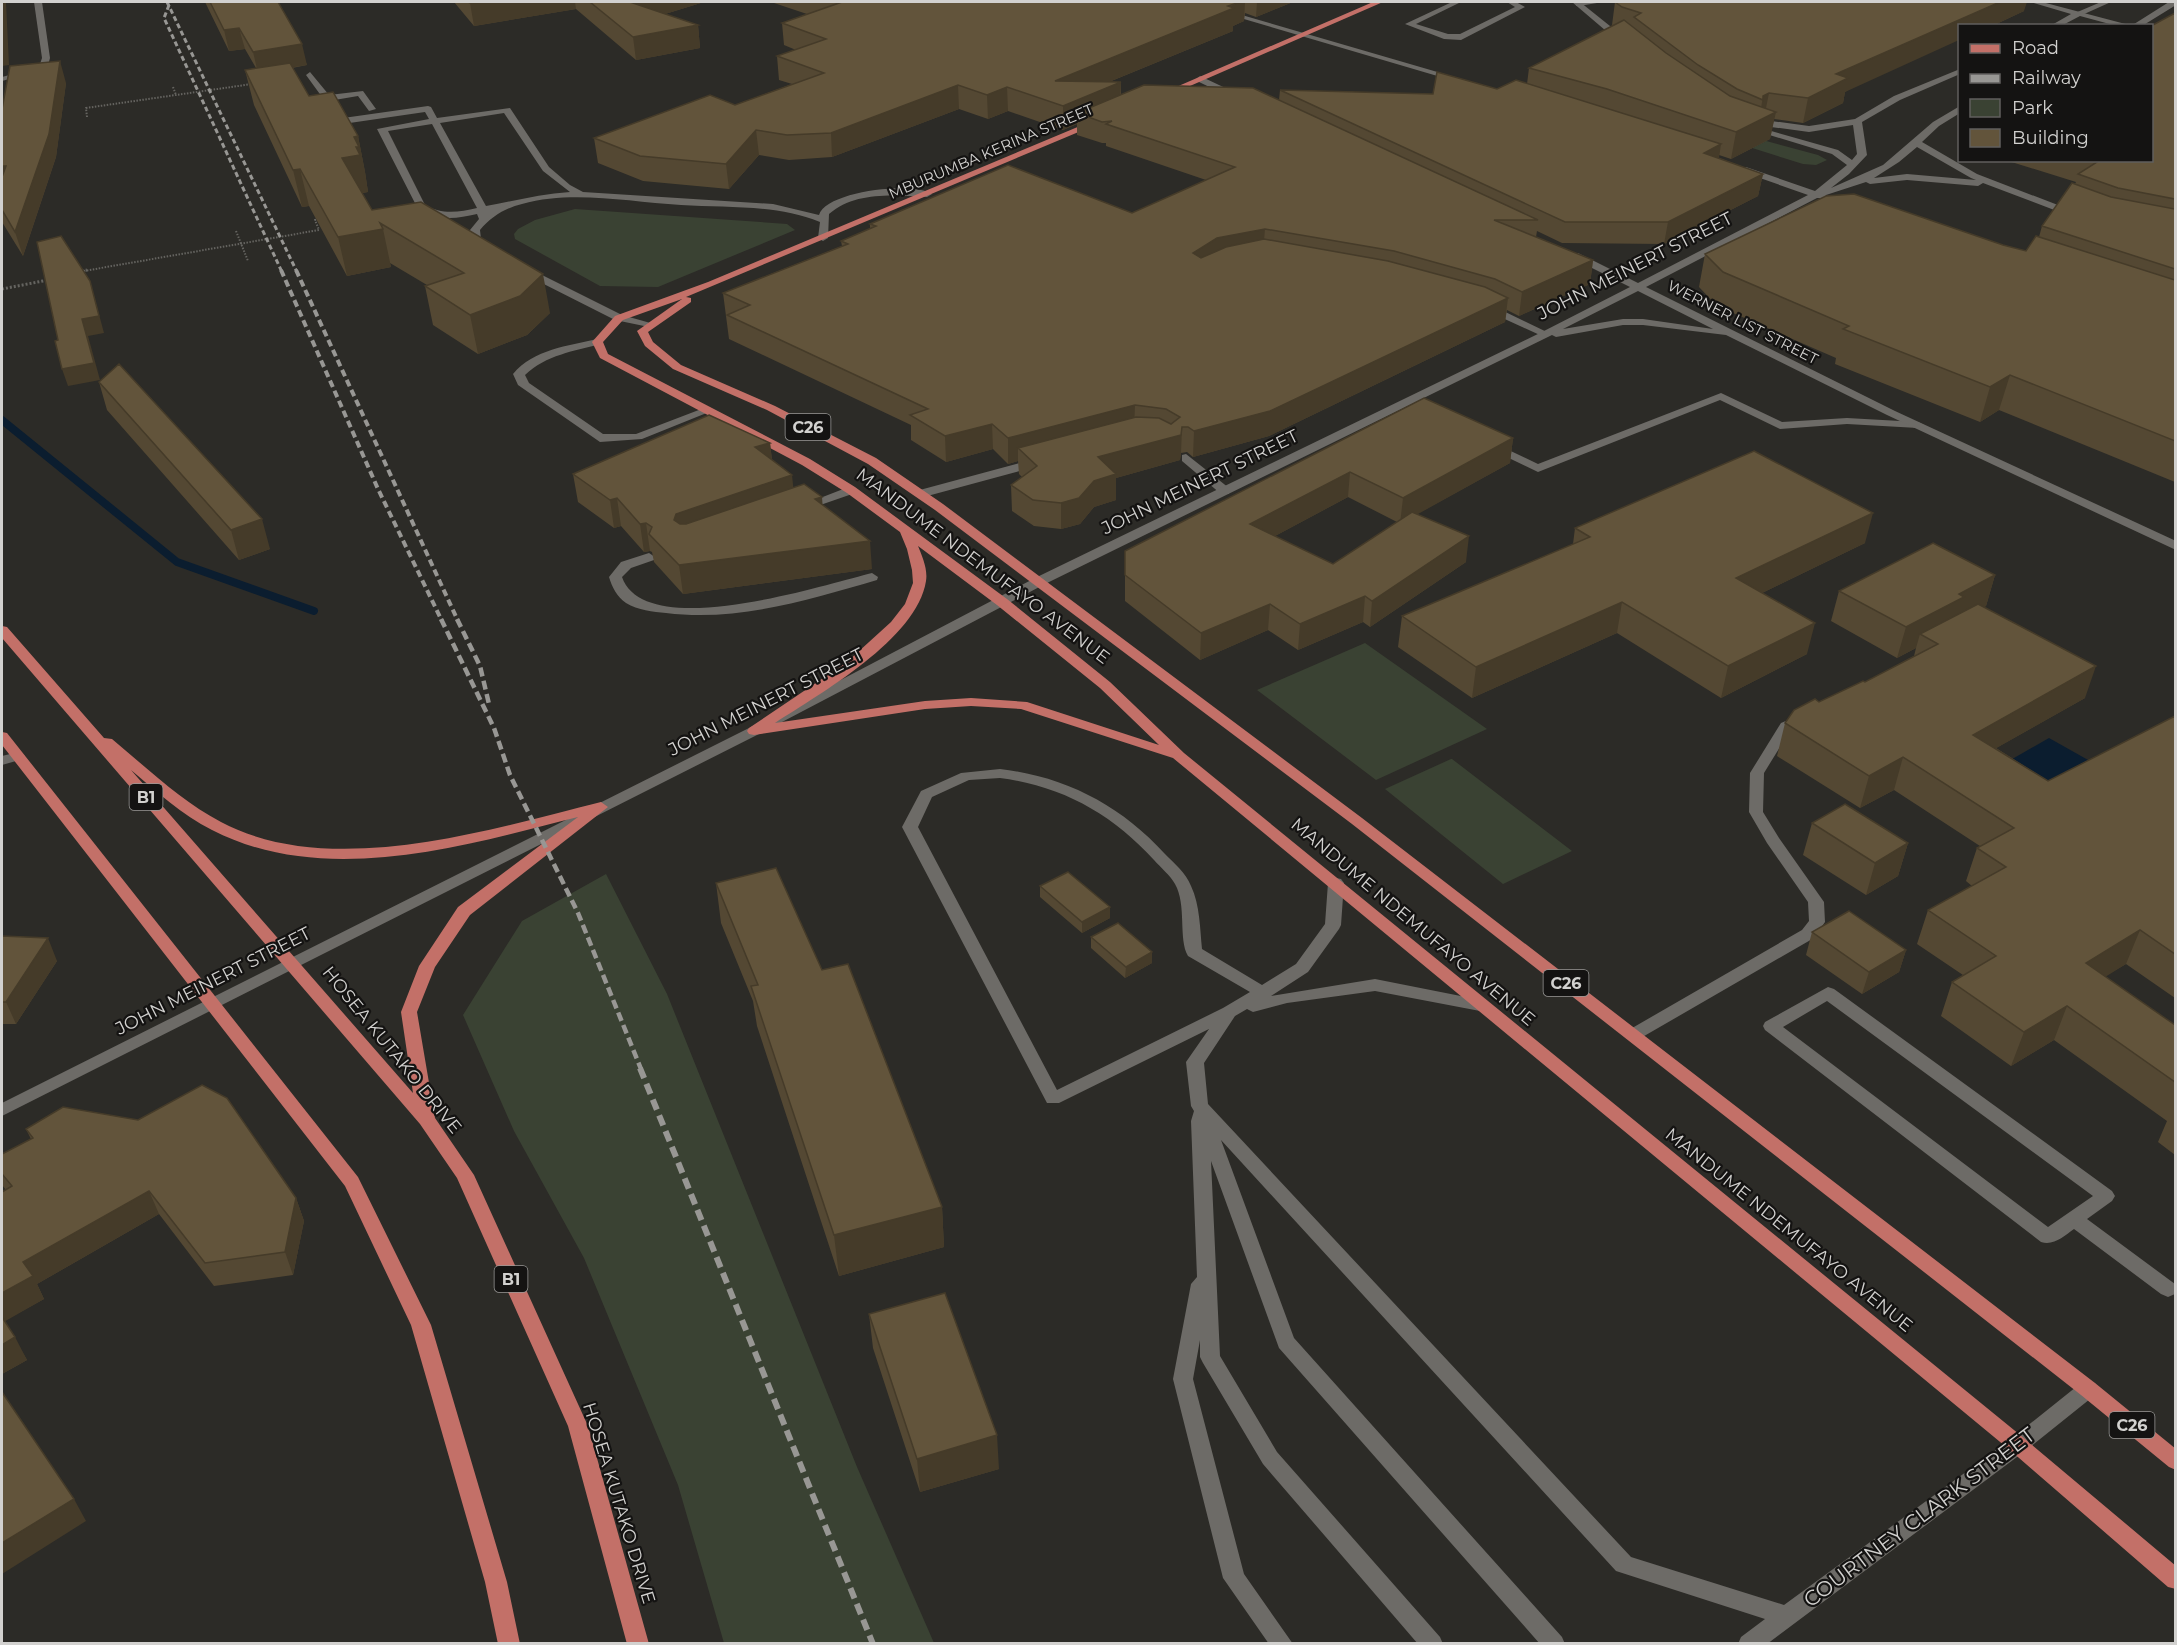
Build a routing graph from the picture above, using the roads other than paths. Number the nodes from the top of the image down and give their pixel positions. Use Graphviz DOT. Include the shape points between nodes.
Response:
graph roads {
  1 [pos="38,2"];
  2 [pos="1190,2"];
  3 [pos="1379,2"];
  4 [pos="1457,2"];
  5 [pos="1511,2"];
  6 [pos="1599,2"];
  7 [pos="2034,2"];
  8 [pos="2107,2"];
  9 [pos="2174,2"];
  10 [pos="1577,3"];
  11 [pos="2079,13"];
  12 [pos="2058,24"];
  13 [pos="2121,24"];
  14 [pos="2138,24"];
  15 [pos="1302,34"];
  16 [pos="1632,48"];
  17 [pos="1958,71"];
  18 [pos="310,75"];
  19 [pos="2,79"];
  20 [pos="1200,79"];
  21 [pos="1462,80"];
  22 [pos="352,81"];
  23 [pos="360,93"];
  24 [pos="327,98"];
  25 [pos="1243,99"];
  26 [pos="1149,101"];
  27 [pos="372,109"];
  28 [pos="1958,110"];
  29 [pos="1107,118"];
  30 [pos="1751,119"];
  31 [pos="435,121"];
  32 [pos="1858,121"];
  33 [pos="1739,122"];
  34 [pos="1917,143"];
  35 [pos="1730,165"];
  36 [pos="1854,165"];
  37 [pos="1860,182"];
  38 [pos="1993,185"];
  39 [pos="927,194"];
  40 [pos="1817,194"];
  41 [pos="585,195"];
  42 [pos="1839,202"];
  43 [pos="482,215"];
  44 [pos="2087,219"];
  45 [pos="825,221"];
  46 [pos="823,238"];
  47 [pos="1565,251"];
  48 [pos="494,254"];
  49 [pos="515,265"];
  50 [pos="712,284"];
  51 [pos="1640,286"];
  52 [pos="1477,304"];
  53 [pos="619,318"];
  54 [pos="649,324"];
  55 [pos="1543,336"];
  56 [pos="1737,336"];
  57 [pos="597,342"];
  58 [pos="708,410"];
  59 [pos="1918,425"];
  60 [pos="1488,445"];
  61 [pos="1055,457"];
  62 [pos="1186,458"];
  63 [pos="851,490"];
  64 [pos="1225,491"];
  65 [pos="920,494"];
  66 [pos="785,513"];
  67 [pos="905,530"];
  68 [pos="2175,546"];
  69 [pos="649,557"];
  70 [pos="872,577"];
  71 [pos="1040,581"];
  72 [pos="1002,602"];
  73 [pos="2,630"];
  74 [pos="1814,711"];
  75 [pos="74,716"];
  76 [pos="754,731"];
  77 [pos="2,736"];
  78 [pos="18,756"];
  79 [pos="1179,756"];
  80 [pos="2,761"];
  81 [pos="601,807"];
  82 [pos="1336,883"];
  83 [pos="293,963"];
  84 [pos="1264,993"];
  85 [pos="215,1004"];
  86 [pos="1480,1005"];
  87 [pos="1229,1012"];
  88 [pos="1633,1035"];
  89 [pos="1200,1106"];
  90 [pos="2,1110"];
  91 [pos="426,1119"];
  92 [pos="2074,1219"];
  93 [pos="1206,1256"];
  94 [pos="2168,1289"];
  95 [pos="2088,1389"];
  96 [pos="2018,1445"];
  97 [pos="2175,1461"];
  98 [pos="2175,1580"];
  99 [pos="1786,1616"];
  100 [pos="509,1644"];
  101 [pos="638,1644"];
  102 [pos="1282,1644"];
  103 [pos="1432,1644"];
  104 [pos="1554,1644"];
  105 [pos="1749,1644"];
  1 -- 19 [label="street" via="46,58 43,69"];
  2 -- 15 [label="street"];
  3 -- 15 [label="main road"];
  4 -- 5 [label="street" via="1409,24 1448,37 1461,37 1521,7"];
  6 -- 10 [label="street"];
  7 -- 11 [label="street"];
  8 -- 11 [label="street"];
  9 -- 14 [label="street"];
  10 -- 16 [label="street"];
  11 -- 12 [label="street"];
  11 -- 13 [label="street"];
  15 -- 20 [label="main road"];
  15 -- 21 [label="street"];
  17 -- 32 [label="street" via="1881,106"];
  18 -- 24 [label="street"];
  20 -- 25 [label="street"];
  20 -- 26 [label="main road"];
  22 -- 23 [label="street"];
  23 -- 24 [label="street"];
  23 -- 27 [label="street"];
  24 -- 31 [label="street" via="313,101 328,123 428,109"];
  28 -- 34 [label="street, JOHN MEINERT STREET" via="1926,130"];
  29 -- 39 [label="main road, MBURUMBA KERINA STREET"];
  30 -- 32 [label="street" via="1809,129"];
  31 -- 41 [label="street" via="507,110 554,179"];
  31 -- 43 [label="street"];
  31 -- 43 [label="street" via="382,129 425,211"];
  32 -- 36 [label="street" via="1857,138 1863,147"];
  33 -- 36 [label="street" via="1834,152"];
  34 -- 37 [label="street, JOHN MEINERT STREET" via="1883,170"];
  34 -- 38 [label="street"];
  35 -- 40 [label="street"];
  36 -- 40 [label="street, JOHN MEINERT STREET"];
  37 -- 38 [label="street" via="1907,177"];
  37 -- 40 [label="street, JOHN MEINERT STREET"];
  38 -- 44 [label="street"];
  39 -- 45 [label="street" via="888,192 850,199 828,207"];
  39 -- 46 [label="main road, MBURUMBA KERINA STREET"];
  40 -- 42 [label="street"];
  40 -- 51 [label="street, JOHN MEINERT STREET"];
  41 -- 43 [label="street" via="537,198"];
  41 -- 45 [label="street" via="788,209"];
  43 -- 48 [label="street" via="475,230 476,240"];
  45 -- 46 [label="street"];
  46 -- 50 [label="main road, MBURUMBA KERINA STREET"];
  47 -- 51 [label="street, WERNER LIST STREET"];
  49 -- 53 [label="street"];
  50 -- 53 [label="main road"];
  50 -- 54 [label="main road"];
  51 -- 55 [label="street, JOHN MEINERT STREET"];
  51 -- 56 [label="street, WERNER LIST STREET"];
  52 -- 55 [label="street"];
  53 -- 54 [label="street"];
  53 -- 57 [label="main road"];
  54 -- 65 [label="main road, MANDUME NDEMUFAYO AVENUE / C26" via="642,331 649,344 677,367 771,408 872,461"];
  55 -- 56 [label="street" via="1643,322"];
  55 -- 64 [label="street, JOHN MEINERT STREET"];
  56 -- 59 [label="street, WERNER LIST STREET"];
  57 -- 58 [label="main road, MANDUME NDEMUFAYO AVENUE / C26" via="604,356"];
  57 -- 58 [label="street" via="543,356 528,364 519,374 524,385 600,438 638,436"];
  58 -- 63 [label="main road, MANDUME NDEMUFAYO AVENUE / C26"];
  59 -- 60 [label="street" via="1847,421 1780,426 1721,396 1538,468"];
  59 -- 68 [label="street, WERNER LIST STREET"];
  61 -- 65 [label="street"];
  62 -- 64 [label="street"];
  63 -- 66 [label="street"];
  63 -- 67 [label="main road, MANDUME NDEMUFAYO AVENUE / C26"];
  64 -- 71 [label="street, JOHN MEINERT STREET"];
  65 -- 71 [label="main road, MANDUME NDEMUFAYO AVENUE / C26"];
  67 -- 72 [label="main road, MANDUME NDEMUFAYO AVENUE / C26"];
  67 -- 76 [label="main road" via="916,557 919,582 906,614 864,657"];
  69 -- 70 [label="street" via="619,570 615,577 622,595 643,606 698,612 736,611 771,604"];
  71 -- 72 [label="street, JOHN MEINERT STREET"];
  71 -- 88 [label="main road, MANDUME NDEMUFAYO AVENUE / C26"];
  72 -- 76 [label="street, JOHN MEINERT STREET"];
  72 -- 79 [label="main road, MANDUME NDEMUFAYO AVENUE / C26" via="1105,685"];
  73 -- 75 [label="main road, HOSEA KUTAKO DRIVE / B1"];
  74 -- 88 [label="street" via="1786,726 1770,749 1757,773 1756,812 1816,902 1817,922 1808,934"];
  75 -- 81 [label="main road" via="196,813 230,832 294,851 327,854 422,848"];
  75 -- 83 [label="main road, HOSEA KUTAKO DRIVE / B1"];
  76 -- 79 [label="main road" via="925,705 1022,705"];
  76 -- 81 [label="street, JOHN MEINERT STREET"];
  77 -- 78 [label="main road"];
  78 -- 80 [label="street"];
  78 -- 85 [label="main road"];
  79 -- 82 [label="main road, MANDUME NDEMUFAYO AVENUE / C26"];
  81 -- 83 [label="street, JOHN MEINERT STREET"];
  81 -- 91 [label="main road" via="464,911 427,966 409,1012"];
  82 -- 84 [label="street" via="1333,925 1302,968"];
  82 -- 86 [label="main road, MANDUME NDEMUFAYO AVENUE / C26"];
  83 -- 85 [label="street, JOHN MEINERT STREET"];
  83 -- 91 [label="main road, HOSEA KUTAKO DRIVE / B1"];
  84 -- 87 [label="street"];
  84 -- 87 [label="street" via="1194,952 1183,884 1149,844 1101,807 1066,788 1011,774 970,775 926,794 910,827 1053,1099"];
  85 -- 90 [label="street, JOHN MEINERT STREET"];
  85 -- 100 [label="main road" via="352,1182 422,1326 496,1582"];
  86 -- 87 [label="street" via="1375,985 1287,997"];
  86 -- 96 [label="main road, MANDUME NDEMUFAYO AVENUE / C26"];
  87 -- 89 [label="street" via="1195,1062"];
  88 -- 95 [label="main road, MANDUME NDEMUFAYO AVENUE / C26"];
  89 -- 93 [label="street"];
  89 -- 99 [label="street" via="1623,1564"];
  89 -- 104 [label="street" via="1286,1342"];
  91 -- 101 [label="main road, HOSEA KUTAKO DRIVE / B1" via="465,1175 578,1426"];
  92 -- 92 [label="street" via="2106,1196 1828,993 1771,1026 2048,1236"];
  92 -- 94 [label="street"];
  93 -- 102 [label="street" via="1183,1378 1234,1578"];
  93 -- 103 [label="street" via="1210,1357 1270,1458"];
  95 -- 96 [label="street, COURTNEY CLARK STREET"];
  95 -- 97 [label="main road, MANDUME NDEMUFAYO AVENUE / C26"];
  96 -- 98 [label="main road, MANDUME NDEMUFAYO AVENUE / C26"];
  96 -- 99 [label="street, COURTNEY CLARK STREET"];
  99 -- 105 [label="street, COURTNEY CLARK STREET"];
}
